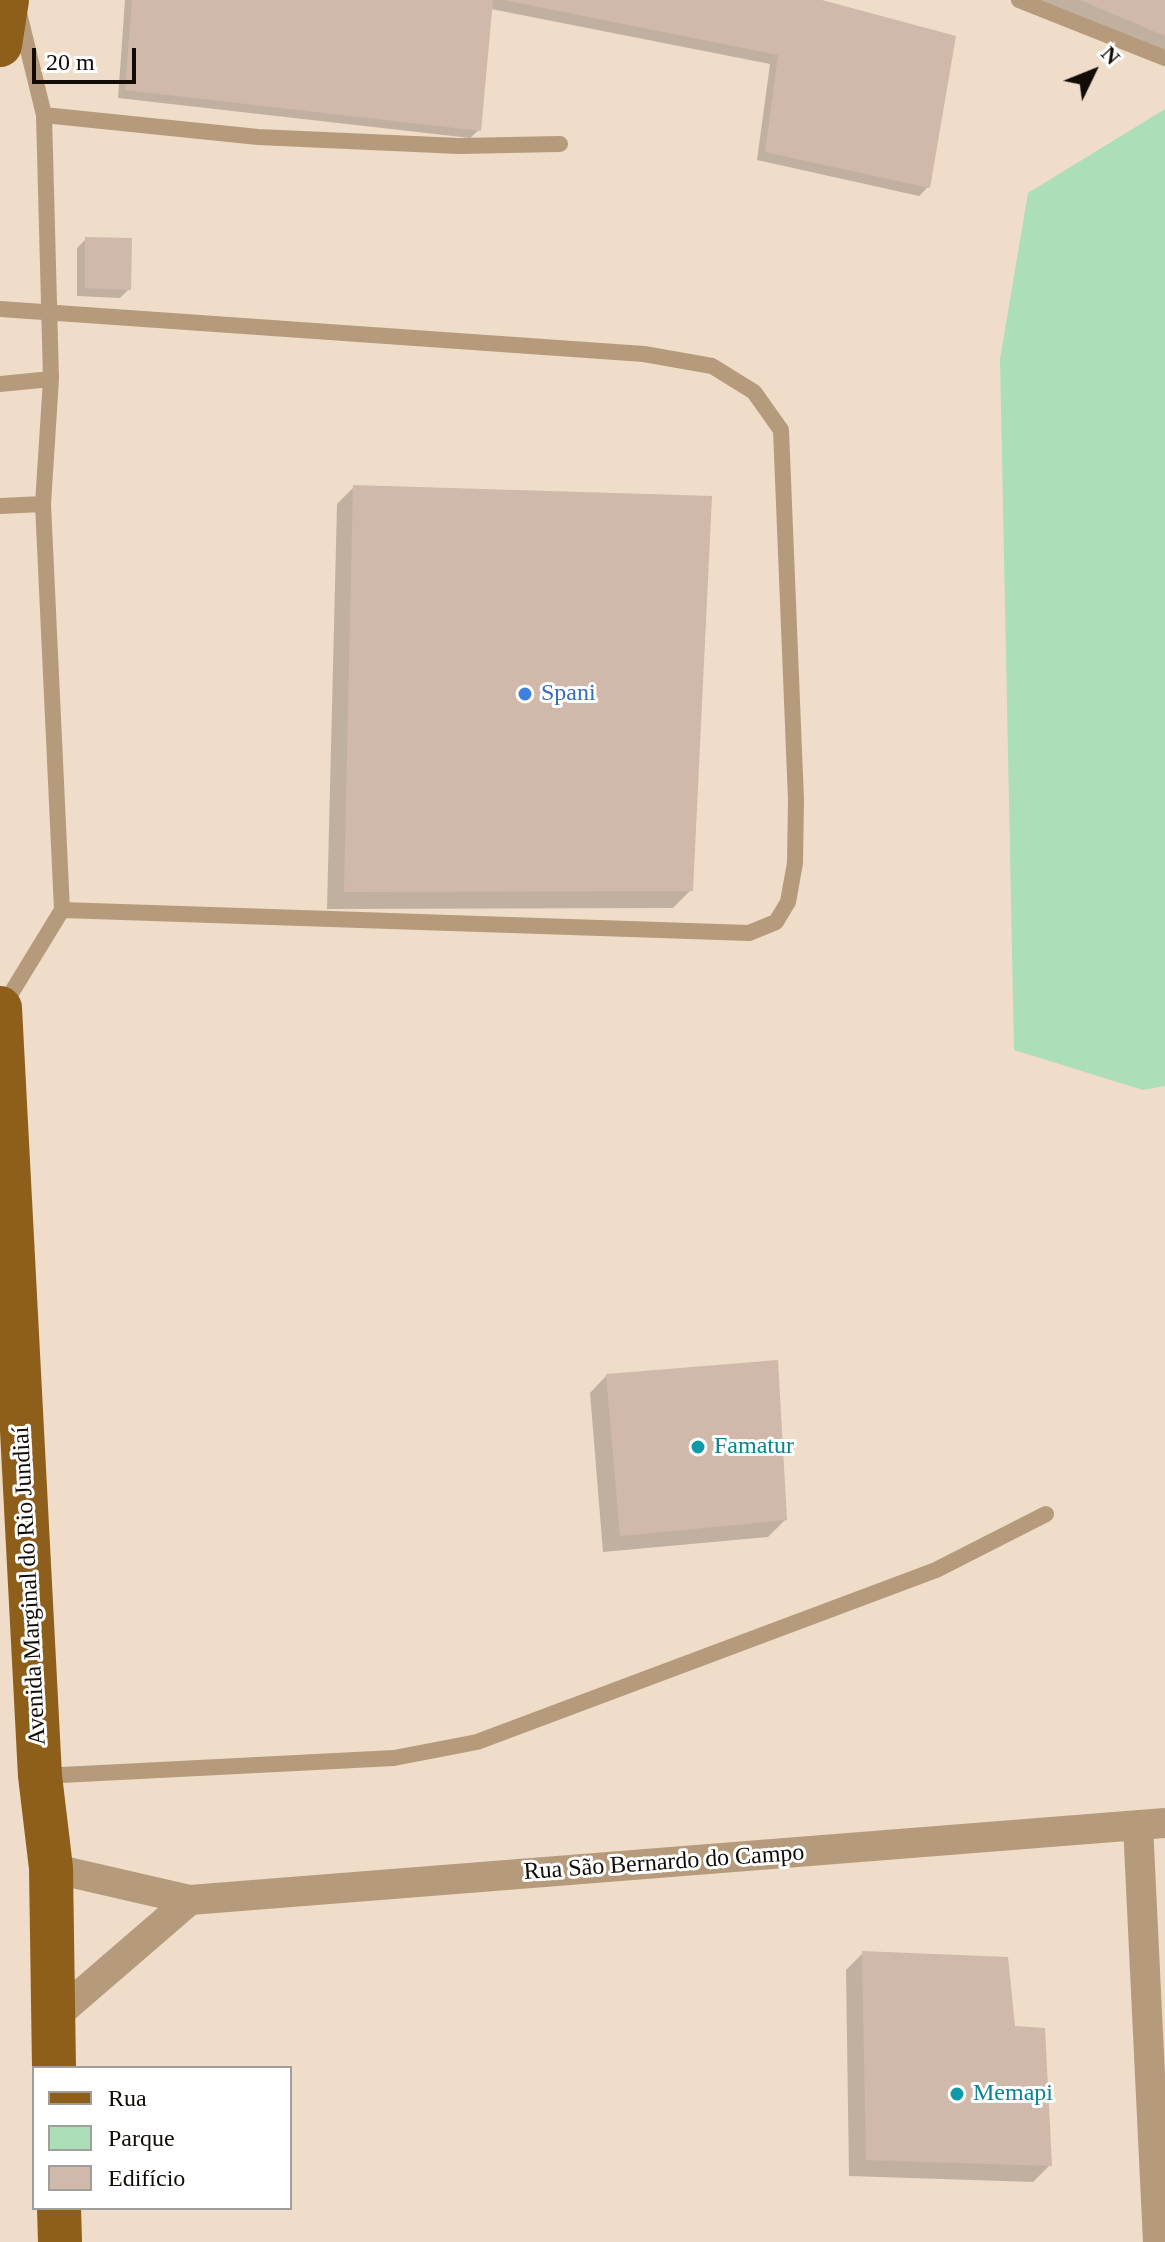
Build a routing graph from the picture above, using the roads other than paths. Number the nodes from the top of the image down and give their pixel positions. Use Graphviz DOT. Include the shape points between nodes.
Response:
graph roads {
  1 [pos="7,0"];
  2 [pos="16,0"];
  3 [pos="1019,0"];
  4 [pos="0,45"];
  5 [pos="1165,58"];
  6 [pos="44,115"];
  7 [pos="560,144"];
  8 [pos="0,309"];
  9 [pos="50,312"];
  10 [pos="51,379"];
  11 [pos="0,384"];
  12 [pos="43,504"];
  13 [pos="0,506"];
  14 [pos="62,910"];
  15 [pos="0,1009"];
  16 [pos="1046,1514"];
  17 [pos="40,1776"];
  18 [pos="1165,1810"];
  19 [pos="1152,1824"];
  20 [pos="51,1868"];
  21 [pos="190,1900"];
  22 [pos="52,2019"];
  23 [pos="54,2066"];
  24 [pos="59,2210"];
  25 [pos="60,2242"];
  26 [pos="1158,2242"];
  1 -- 4 [label="main road"];
  2 -- 6 [label="lane"];
  3 -- 5 [label="lane"];
  6 -- 7 [label="lane" via="258,137 459,146"];
  6 -- 9 [label="lane"];
  8 -- 9 [label="lane"];
  9 -- 10 [label="lane"];
  9 -- 14 [label="lane" via="644,354 712,366 754,392 781,430 796,800 788,902 776,922 749,933"];
  10 -- 11 [label="lane"];
  10 -- 12 [label="lane"];
  12 -- 13 [label="lane"];
  12 -- 14 [label="lane"];
  14 -- 15 [label="lane"];
  15 -- 17 [label="main road, Avenida Marginal do Rio Jundiaí"];
  16 -- 17 [label="lane" via="936,1570 477,1742 394,1758"];
  17 -- 20 [label="main road, Avenida Marginal do Rio Jundiaí"];
  18 -- 19 [label="street, Rua São Bernardo do Campo"];
  19 -- 21 [label="street, Rua São Bernardo do Campo"];
  19 -- 26 [label="street"];
  20 -- 21 [label="street, Rua São Bernardo do Campo"];
  20 -- 22 [label="main road, Avenida Marginal do Rio Jundiaí"];
  21 -- 22 [label="street"];
  22 -- 23 [label="main road, Avenida Marginal do Rio Jundiaí"];
  24 -- 25 [label="main road"];
}
